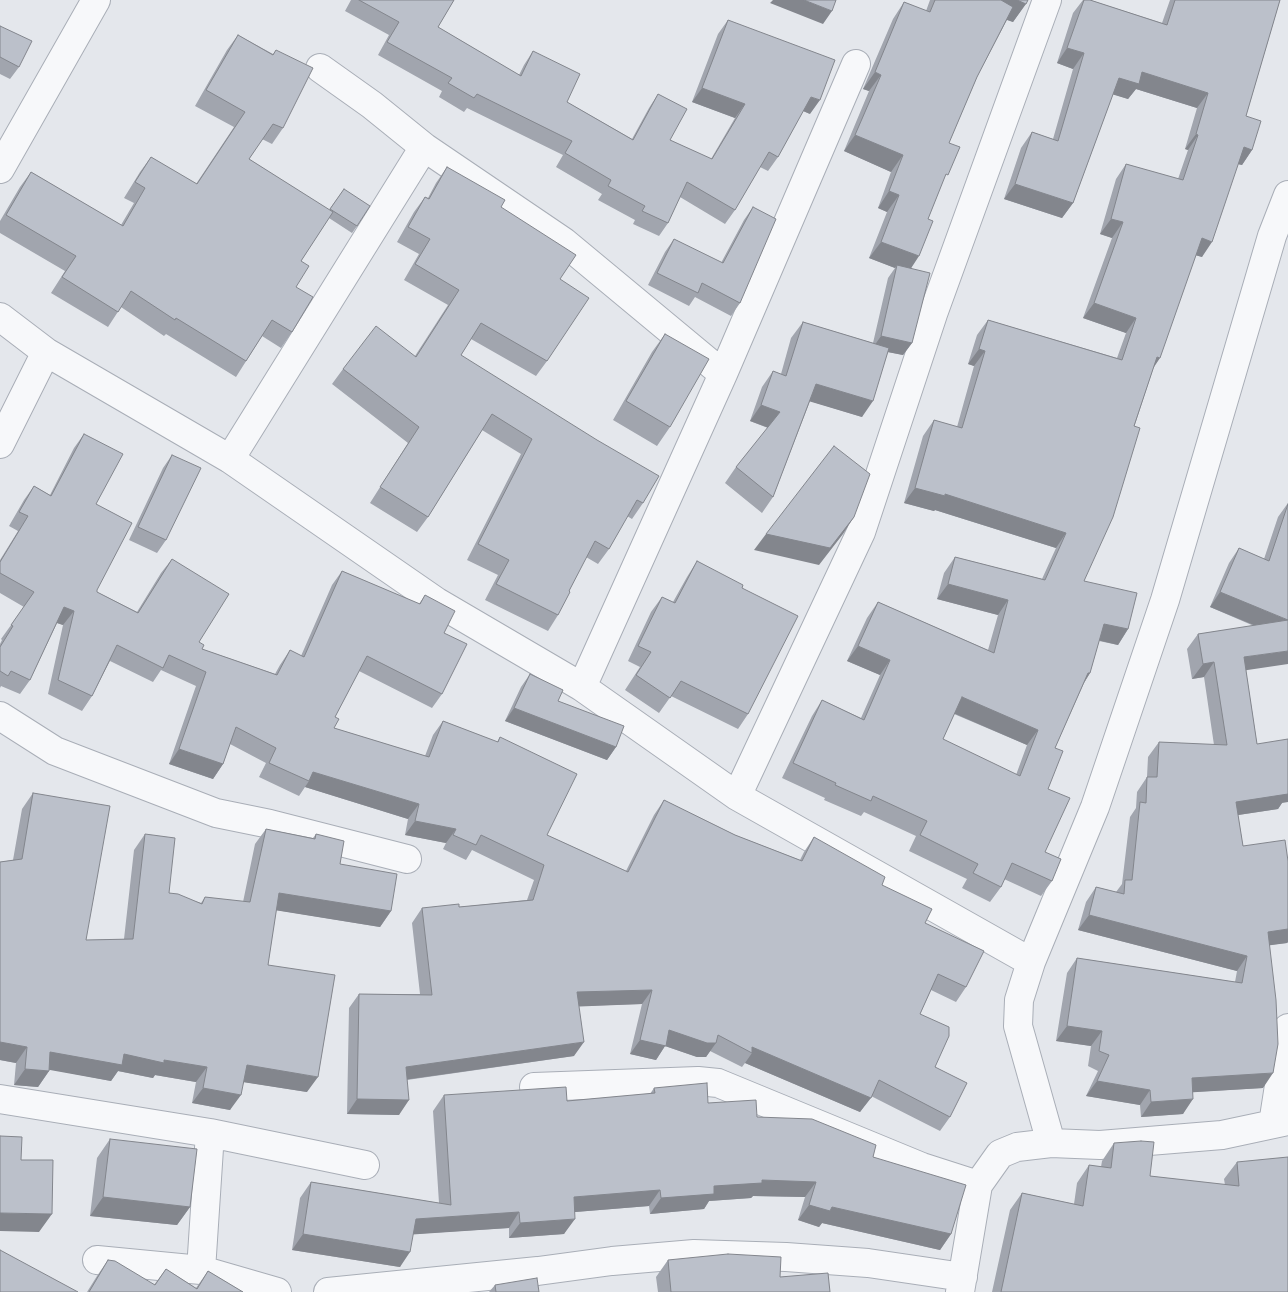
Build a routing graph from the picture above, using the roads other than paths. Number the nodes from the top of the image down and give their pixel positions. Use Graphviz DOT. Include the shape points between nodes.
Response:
graph roads {
  1 [pos="96,0"];
  2 [pos="1047,0"];
  3 [pos="856,64"];
  4 [pos="320,68"];
  5 [pos="424,147"];
  6 [pos="0,169"];
  7 [pos="1288,195"];
  8 [pos="0,317"];
  9 [pos="46,352"];
  10 [pos="723,374"];
  11 [pos="0,444"];
  12 [pos="230,459"];
  13 [pos="582,687"];
  14 [pos="0,716"];
  15 [pos="737,796"];
  16 [pos="407,859"];
  17 [pos="1031,962"];
  18 [pos="1288,1028"];
  19 [pos="534,1087"];
  20 [pos="0,1099"];
  21 [pos="1281,1122"];
  22 [pos="210,1133"];
  23 [pos="1051,1143"];
  24 [pos="365,1165"];
  25 [pos="978,1185"];
  26 [pos="97,1260"];
  27 [pos="201,1270"];
  28 [pos="538,1281"];
  29 [pos="962,1284"];
  30 [pos="277,1292"];
  31 [pos="328,1292"];
  1 -- 6 [label="street"];
  2 -- 15 [label="street" via="933,314 861,532"];
  3 -- 10 [label="street"];
  4 -- 5 [label="street"];
  5 -- 10 [label="street" via="564,242"];
  5 -- 12 [label="street"];
  7 -- 17 [label="street" via="1272,236 1165,600 1095,807"];
  8 -- 9 [label="street"];
  9 -- 11 [label="street"];
  9 -- 12 [label="street"];
  10 -- 13 [label="street"];
  12 -- 13 [label="street" via="437,602"];
  13 -- 15 [label="street"];
  14 -- 16 [label="street" via="55,751 216,813"];
  15 -- 17 [label="street"];
  17 -- 23 [label="street" via="1018,1000 1018,1026"];
  18 -- 21 [label="street"];
  19 -- 25 [label="street" via="698,1080 718,1083 922,1167"];
  20 -- 22 [label="street"];
  21 -- 23 [label="street" via="1222,1135 1100,1145"];
  22 -- 24 [label="street"];
  22 -- 27 [label="street"];
  23 -- 25 [label="street" via="1017,1147 1000,1154"];
  25 -- 29 [label="street"];
  26 -- 27 [label="street"];
  27 -- 30 [label="street"];
  28 -- 29 [label="street" via="612,1261 694,1254 868,1263"];
  28 -- 31 [label="street"];
}
